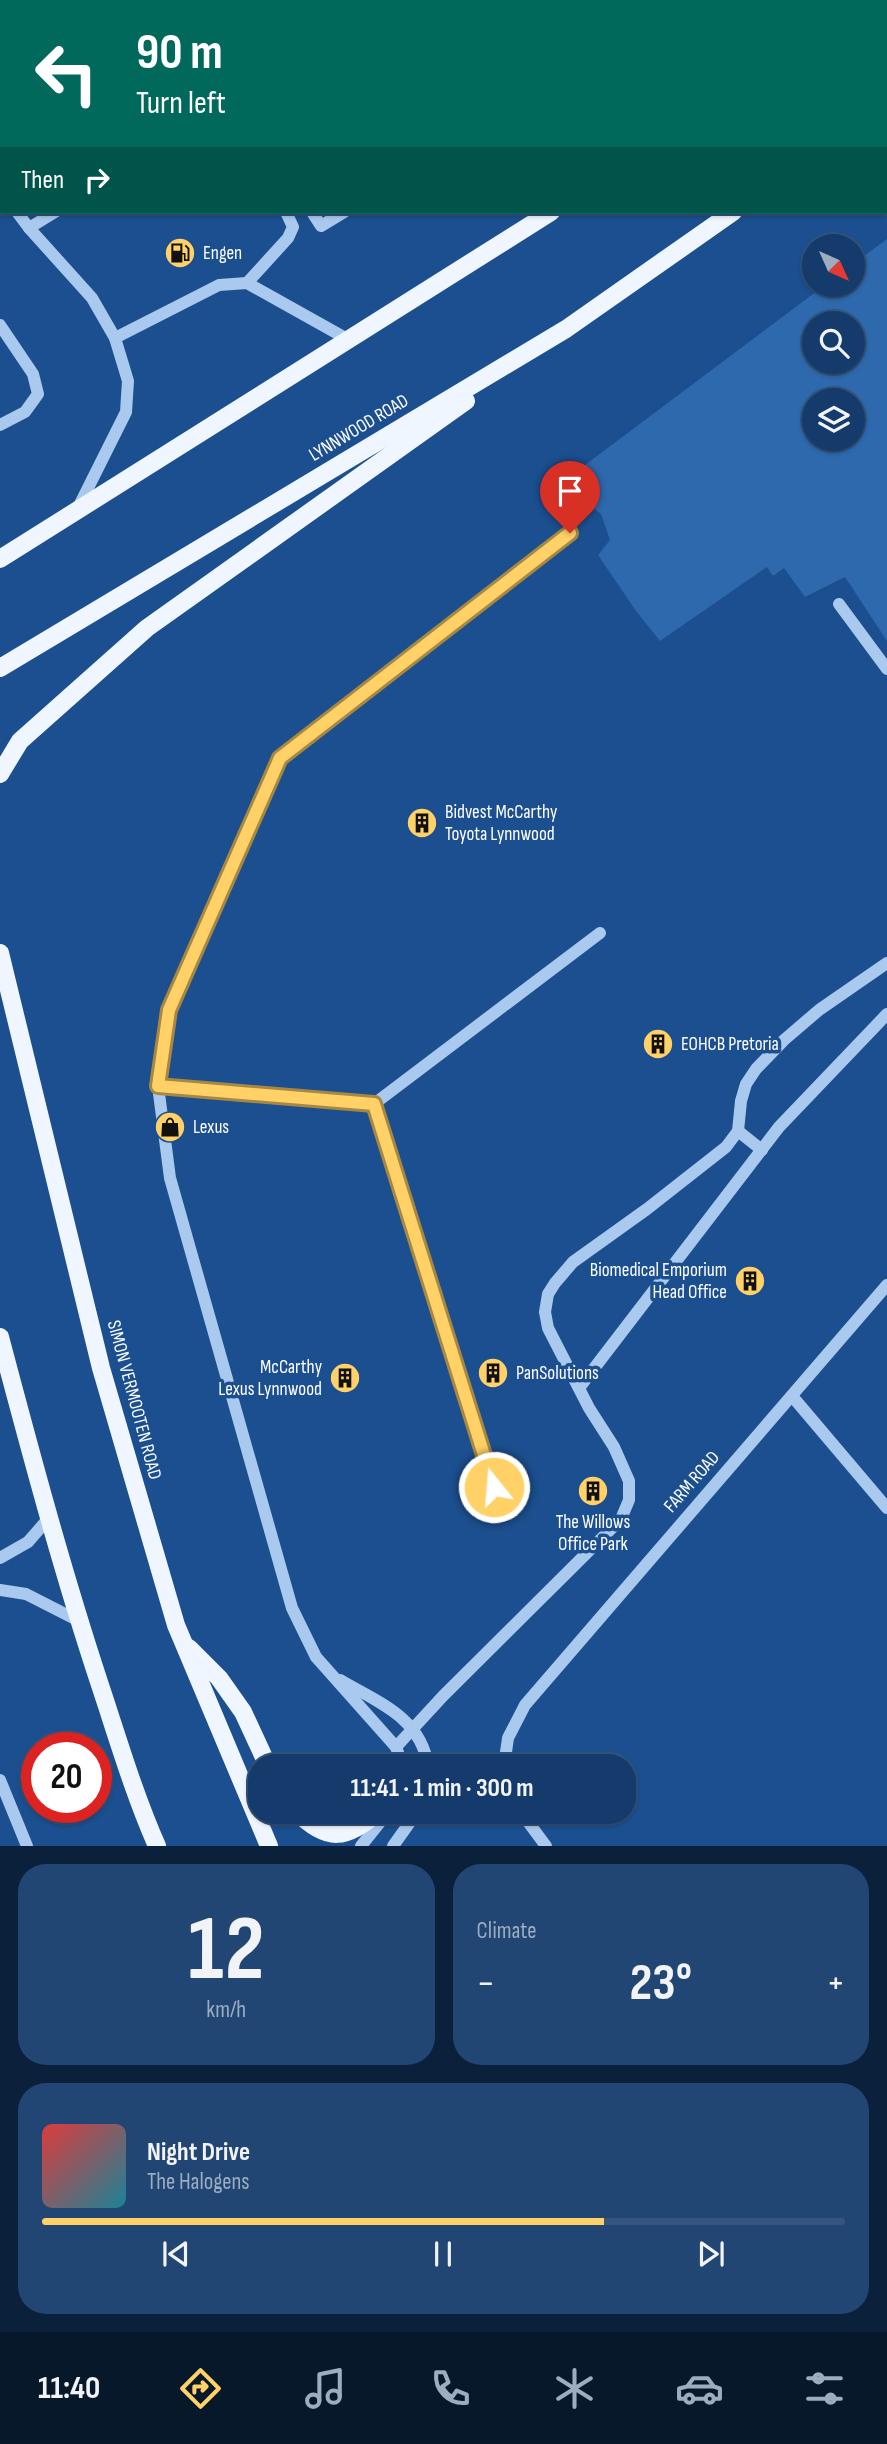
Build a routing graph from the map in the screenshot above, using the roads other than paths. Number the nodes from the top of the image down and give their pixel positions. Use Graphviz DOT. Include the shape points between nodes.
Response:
graph roads {
  1 [pos="19,214"];
  2 [pos="52,214"];
  3 [pos="287,214"];
  4 [pos="313,214"];
  5 [pos="341,214"];
  6 [pos="548,214"];
  7 [pos="730,214"];
  8 [pos="29,228"];
  9 [pos="247,283"];
  10 [pos="0,325"];
  11 [pos="566,329"];
  12 [pos="115,338"];
  13 [pos="349,340"];
  14 [pos="0,425"];
  15 [pos="76,512"];
  16 [pos="570,533"];
  17 [pos="0,559"];
  18 [pos="839,604"];
  19 [pos="0,668"];
  20 [pos="887,669"];
  21 [pos="0,774"];
  22 [pos="600,933"];
  23 [pos="0,953"];
  24 [pos="887,963"];
  25 [pos="887,1014"];
  26 [pos="158,1086"];
  27 [pos="374,1104"];
  28 [pos="738,1131"];
  29 [pos="762,1150"];
  30 [pos="887,1285"];
  31 [pos="0,1337"];
  32 [pos="579,1388"];
  33 [pos="792,1396"];
  34 [pos="494,1487"];
  35 [pos="887,1508"];
  36 [pos="48,1519"];
  37 [pos="0,1558"];
  38 [pos="0,1590"];
  39 [pos="79,1621"];
  40 [pos="182,1640"];
  41 [pos="328,1673"];
  42 [pos="414,1729"];
  43 [pos="396,1747"];
  44 [pos="262,1754"];
  45 [pos="399,1754"];
  46 [pos="426,1754"];
  47 [pos="505,1754"];
  48 [pos="0,1780"];
  49 [pos="310,1824"];
  50 [pos="365,1824"];
  51 [pos="379,1824"];
  52 [pos="409,1824"];
  53 [pos="530,1824"];
  54 [pos="27,1846"];
  55 [pos="158,1846"];
  56 [pos="269,1846"];
  57 [pos="361,1846"];
  58 [pos="393,1846"];
  59 [pos="546,1846"];
  1 -- 8 [label="street"];
  2 -- 8 [label="street"];
  3 -- 9 [label="street" via="293,227 288,238"];
  4 -- 5 [label="street" via="321,226"];
  6 -- 13 [label="main road"];
  7 -- 11 [label="main road, LYNNWOOD ROAD"];
  8 -- 12 [label="street" via="92,298"];
  9 -- 12 [label="street" via="219,285"];
  9 -- 13 [label="street"];
  10 -- 14 [label="street" via="33,374 38,394 25,412"];
  11 -- 19 [label="main road, LYNNWOOD ROAD"];
  11 -- 21 [label="main road" via="147,628 20,741"];
  12 -- 15 [label="street" via="128,380 126,412"];
  13 -- 15 [label="main road"];
  15 -- 17 [label="main road"];
  16 -- 26 [label="street" via="280,758 169,1010"];
  18 -- 20 [label="street"];
  22 -- 27 [label="street"];
  23 -- 40 [label="main road, SIMON VERMOOTEN ROAD" via="101,1368"];
  24 -- 28 [label="street" via="820,1010 756,1069 741,1101"];
  25 -- 29 [label="street"];
  26 -- 27 [label="street"];
  26 -- 41 [label="street" via="170,1178 292,1608"];
  27 -- 34 [label="street"];
  28 -- 29 [label="street"];
  28 -- 32 [label="street" via="716,1156 573,1262 548,1294 548,1328"];
  29 -- 32 [label="street"];
  30 -- 33 [label="street, FARM ROAD"];
  31 -- 36 [label="main road"];
  32 -- 42 [label="street" via="629,1481 629,1500 621,1519"];
  33 -- 35 [label="street"];
  33 -- 47 [label="street, FARM ROAD" via="525,1705"];
  36 -- 37 [label="street" via="28,1542"];
  36 -- 39 [label="main road"];
  38 -- 39 [label="street" via="26,1594"];
  39 -- 55 [label="main road" via="140,1806"];
  40 -- 44 [label="main road" via="219,1678 243,1713"];
  40 -- 56 [label="main road, SIMON VERMOOTEN ROAD"];
  41 -- 42 [label="street" via="395,1712"];
  41 -- 43 [label="street"];
  42 -- 43 [label="street"];
  42 -- 46 [label="street"];
  43 -- 45 [label="street"];
  48 -- 54 [label="street"];
  49 -- 50 [label="main road" via="335,1834"];
  51 -- 57 [label="street"];
  52 -- 58 [label="street"];
  53 -- 59 [label="street"];
}
